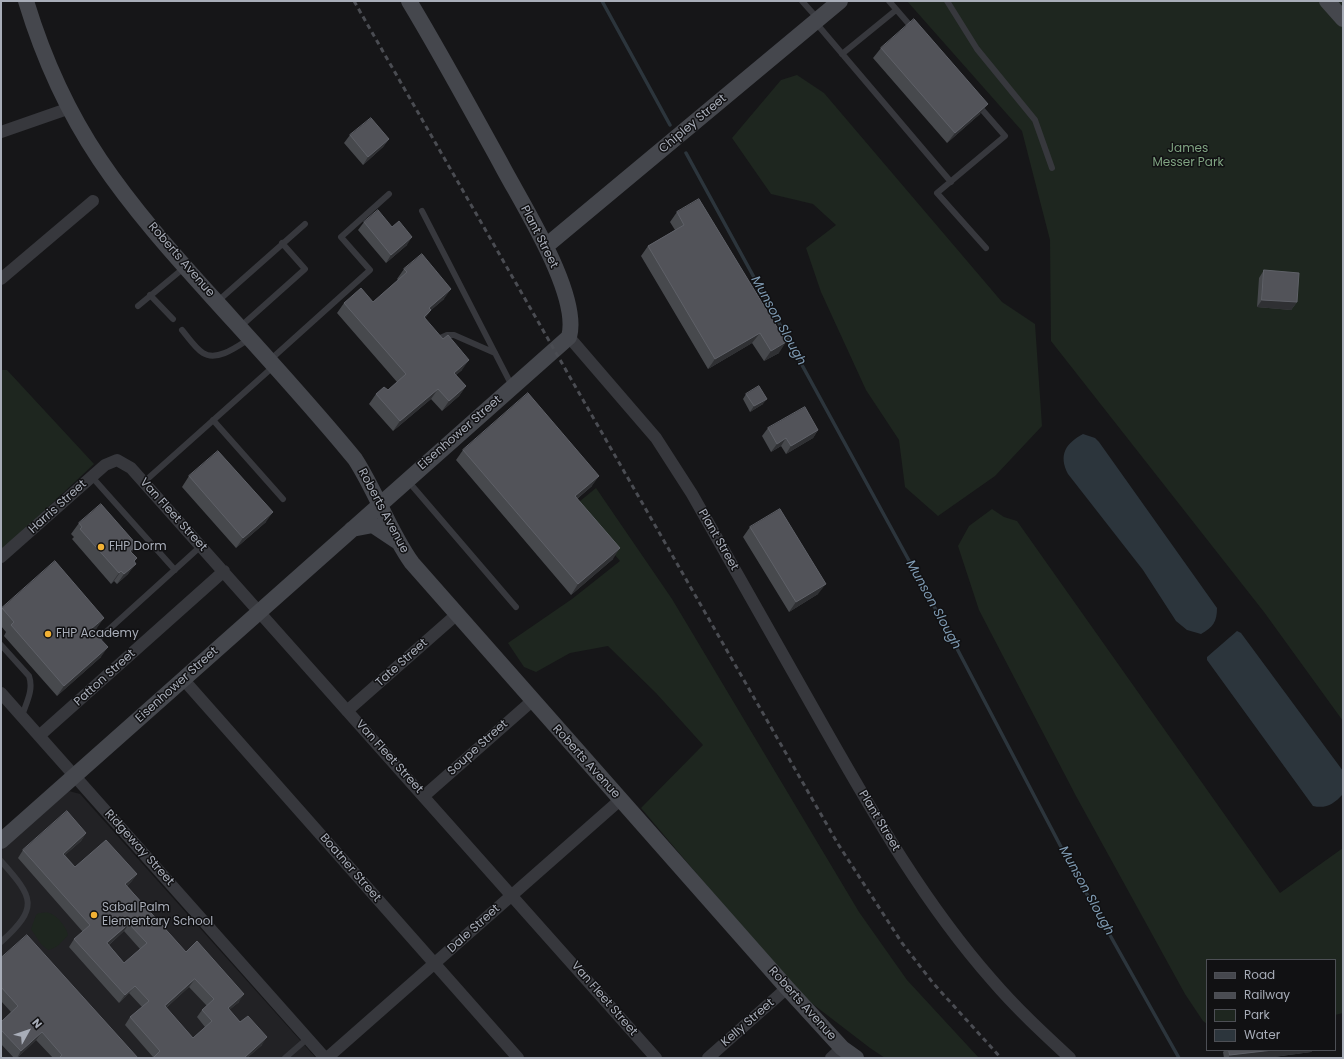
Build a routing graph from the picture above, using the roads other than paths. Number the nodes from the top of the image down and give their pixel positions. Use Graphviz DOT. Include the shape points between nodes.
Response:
graph roads {
  1 [pos="26,1"];
  2 [pos="409,1"];
  3 [pos="802,1"];
  4 [pos="840,1"];
  5 [pos="889,1"];
  6 [pos="947,1"];
  7 [pos="1327,1"];
  8 [pos="896,10"];
  9 [pos="1343,19"];
  10 [pos="816,21"];
  11 [pos="917,34"];
  12 [pos="842,54"];
  13 [pos="974,100"];
  14 [pos="70,108"];
  15 [pos="1,132"];
  16 [pos="1052,168"];
  17 [pos="951,182"];
  18 [pos="389,194"];
  19 [pos="94,201"];
  20 [pos="422,211"];
  21 [pos="305,224"];
  22 [pos="282,243"];
  23 [pos="546,246"];
  24 [pos="986,248"];
  25 [pos="185,267"];
  26 [pos="1,279"];
  27 [pos="150,295"];
  28 [pos="216,302"];
  29 [pos="138,306"];
  30 [pos="173,319"];
  31 [pos="182,330"];
  32 [pos="244,333"];
  33 [pos="569,337"];
  34 [pos="438,339"];
  35 [pos="495,352"];
  36 [pos="271,364"];
  37 [pos="512,387"];
  38 [pos="213,420"];
  39 [pos="117,460"];
  40 [pos="92,477"];
  41 [pos="407,480"];
  42 [pos="144,482"];
  43 [pos="283,499"];
  44 [pos="380,504"];
  45 [pos="352,529"];
  46 [pos="397,541"];
  47 [pos="201,546"];
  48 [pos="1,557"];
  49 [pos="175,570"];
  50 [pos="224,572"];
  51 [pos="516,607"];
  52 [pos="259,612"];
  53 [pos="456,614"];
  54 [pos="95,642"];
  55 [pos="1,645"];
  56 [pos="183,679"];
  57 [pos="1,693"];
  58 [pos="532,701"];
  59 [pos="348,711"];
  60 [pos="22,716"];
  61 [pos="39,736"];
  62 [pos="75,776"];
  63 [pos="424,796"];
  64 [pos="620,800"];
  65 [pos="1,841"];
  66 [pos="1,861"];
  67 [pos="512,895"];
  68 [pos="1,942"];
  69 [pos="435,964"];
  70 [pos="787,988"];
  71 [pos="308,1038"];
  72 [pos="836,1053"];
  73 [pos="285,1058"];
  74 [pos="326,1058"];
  75 [pos="518,1058"];
  76 [pos="656,1058"];
  77 [pos="708,1058"];
  78 [pos="856,1058"];
  79 [pos="1070,1058"];
  1 -- 14 [label="street, Roberts Avenue" via="49,65"];
  2 -- 23 [label="street, Plant Street" via="446,62"];
  3 -- 10 [label="lane"];
  4 -- 10 [label="street, Chipley Street"];
  5 -- 8 [label="lane"];
  6 -- 16 [label="lane" via="977,49 1035,120"];
  7 -- 9 [label="street"];
  8 -- 11 [label="lane"];
  8 -- 12 [label="lane"];
  10 -- 12 [label="lane"];
  10 -- 23 [label="street, Chipley Street"];
  12 -- 17 [label="lane"];
  13 -- 17 [label="lane" via="1005,136"];
  14 -- 15 [label="street"];
  14 -- 25 [label="street, Roberts Avenue" via="100,160 129,200"];
  17 -- 24 [label="lane" via="937,194"];
  18 -- 36 [label="lane" via="341,237 370,270"];
  19 -- 26 [label="street"];
  20 -- 35 [label="lane"];
  21 -- 22 [label="lane"];
  22 -- 28 [label="lane"];
  22 -- 32 [label="lane" via="305,269"];
  23 -- 33 [label="street, Plant Street" via="570,310"];
  25 -- 27 [label="lane"];
  25 -- 28 [label="street, Roberts Avenue"];
  27 -- 29 [label="lane"];
  27 -- 30 [label="lane"];
  28 -- 32 [label="street, Roberts Avenue"];
  31 -- 32 [label="lane" via="200,351 209,355 232,349"];
  32 -- 36 [label="street, Roberts Avenue"];
  33 -- 37 [label="street, Eisenhower Street"];
  33 -- 79 [label="street, Plant Street" via="667,454 852,775 923,891 992,980"];
  34 -- 35 [label="lane" via="454,335"];
  35 -- 37 [label="lane"];
  36 -- 38 [label="lane"];
  36 -- 44 [label="street, Roberts Avenue" via="355,459"];
  37 -- 41 [label="street, Eisenhower Street"];
  38 -- 42 [label="lane"];
  38 -- 43 [label="lane"];
  39 -- 40 [label="street, Harris Street" via="105,465"];
  39 -- 42 [label="street, Van Fleet Street" via="131,468"];
  40 -- 48 [label="street, Harris Street"];
  40 -- 49 [label="lane"];
  41 -- 44 [label="street, Eisenhower Street"];
  41 -- 51 [label="lane"];
  42 -- 47 [label="street, Van Fleet Street"];
  44 -- 45 [label="street, Eisenhower Street"];
  44 -- 46 [label="street, Roberts Avenue"];
  45 -- 46 [label="street" via="373,525"];
  45 -- 52 [label="street, Eisenhower Street"];
  46 -- 53 [label="street, Roberts Avenue" via="416,568"];
  47 -- 49 [label="lane"];
  47 -- 50 [label="street, Van Fleet Street"];
  49 -- 54 [label="lane"];
  50 -- 52 [label="street, Van Fleet Street"];
  50 -- 61 [label="street, Patton Street"];
  52 -- 56 [label="street, Eisenhower Street"];
  52 -- 59 [label="street, Van Fleet Street"];
  53 -- 58 [label="street, Roberts Avenue"];
  53 -- 59 [label="street, Tate Street"];
  55 -- 60 [label="lane" via="31,681 32,687"];
  56 -- 62 [label="street, Eisenhower Street"];
  56 -- 69 [label="street, Boatner Street"];
  57 -- 60 [label="street, Ridgeway Street"];
  58 -- 63 [label="street, Soupe Street"];
  58 -- 64 [label="street, Roberts Avenue"];
  59 -- 63 [label="street, Van Fleet Street"];
  60 -- 61 [label="street, Ridgeway Street"];
  61 -- 62 [label="street, Ridgeway Street"];
  62 -- 65 [label="street, Eisenhower Street"];
  62 -- 71 [label="street, Ridgeway Street"];
  63 -- 67 [label="street, Van Fleet Street"];
  64 -- 67 [label="street, Dale Street"];
  64 -- 70 [label="street, Roberts Avenue"];
  66 -- 68 [label="lane" via="24,889 27,905 22,922"];
  67 -- 69 [label="street, Dale Street"];
  67 -- 76 [label="street, Van Fleet Street"];
  69 -- 74 [label="street, Dale Street"];
  69 -- 75 [label="street, Boatner Street"];
  70 -- 72 [label="street, Roberts Avenue"];
  70 -- 77 [label="street, Kelly Street"];
  71 -- 73 [label="lane"];
  71 -- 74 [label="street, Ridgeway Street"];
  72 -- 78 [label="street, Roberts Avenue"];
}
